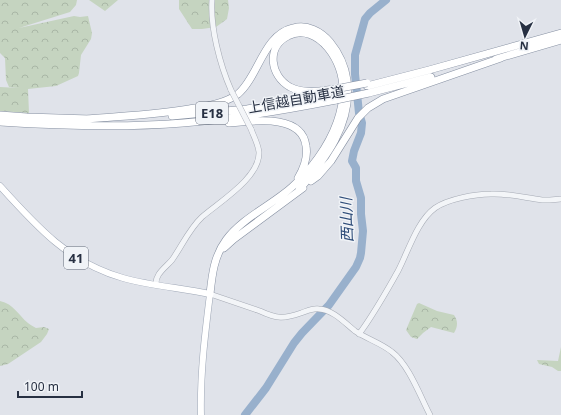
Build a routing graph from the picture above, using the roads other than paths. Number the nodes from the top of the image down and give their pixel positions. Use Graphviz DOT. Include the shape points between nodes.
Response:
graph roads {
  1 [pos="212,0"];
  2 [pos="561,33"];
  3 [pos="561,40"];
  4 [pos="501,58"];
  5 [pos="368,87"];
  6 [pos="335,94"];
  7 [pos="0,115"];
  8 [pos="87,119"];
  9 [pos="0,122"];
  10 [pos="119,126"];
  11 [pos="0,186"];
  12 [pos="299,190"];
  13 [pos="284,193"];
  14 [pos="561,199"];
  15 [pos="216,258"];
  16 [pos="156,285"];
  17 [pos="210,294"];
  18 [pos="359,334"];
  19 [pos="201,415"];
  20 [pos="430,415"];
  1 -- 16 [label="street, bridge" via="212,24 226,78 257,143 258,161 238,188 201,218 159,274"];
  2 -- 5 [label="highway, 上信越自動車道 / E18"];
  3 -- 4 [label="highway, 上信越自動車道 / E18"];
  4 -- 5 [label="highway, 上信越自動車道 / E18" via="431,77"];
  4 -- 12 [label="highway" via="374,104 354,123 331,161 318,176"];
  5 -- 6 [label="highway, 上信越自動車道 / E18"];
  6 -- 8 [label="highway, 上信越自動車道 / E18" via="213,112"];
  6 -- 10 [label="highway, 上信越自動車道 / E18" via="278,111 214,120"];
  6 -- 13 [label="highway" via="297,90 282,82 275,70 273,57 282,39 294,33 307,33 319,39 338,65 343,89 342,107 327,144 309,170"];
  7 -- 8 [label="highway, 上信越自動車道 / E18"];
  8 -- 12 [label="highway" via="180,111 232,98 244,88 269,46 280,34 292,28 308,28 321,34 337,52 346,76 348,101 344,119 333,145"];
  9 -- 10 [label="highway, 上信越自動車道 / E18"];
  10 -- 13 [label="highway" via="264,121 288,124 304,136 307,155 300,175"];
  11 -- 16 [label="main road, 41" via="64,250 108,273"];
  12 -- 15 [label="highway" via="234,239"];
  13 -- 15 [label="highway" via="236,228"];
  14 -- 18 [label="street" via="542,200 491,194 447,202 434,209 422,221 398,270"];
  15 -- 17 [label="highway"];
  16 -- 17 [label="main road, 41"];
  17 -- 18 [label="street" via="284,318 316,308 328,310"];
  17 -- 19 [label="main road" via="201,375"];
  18 -- 20 [label="street" via="386,347 401,360"];
}
